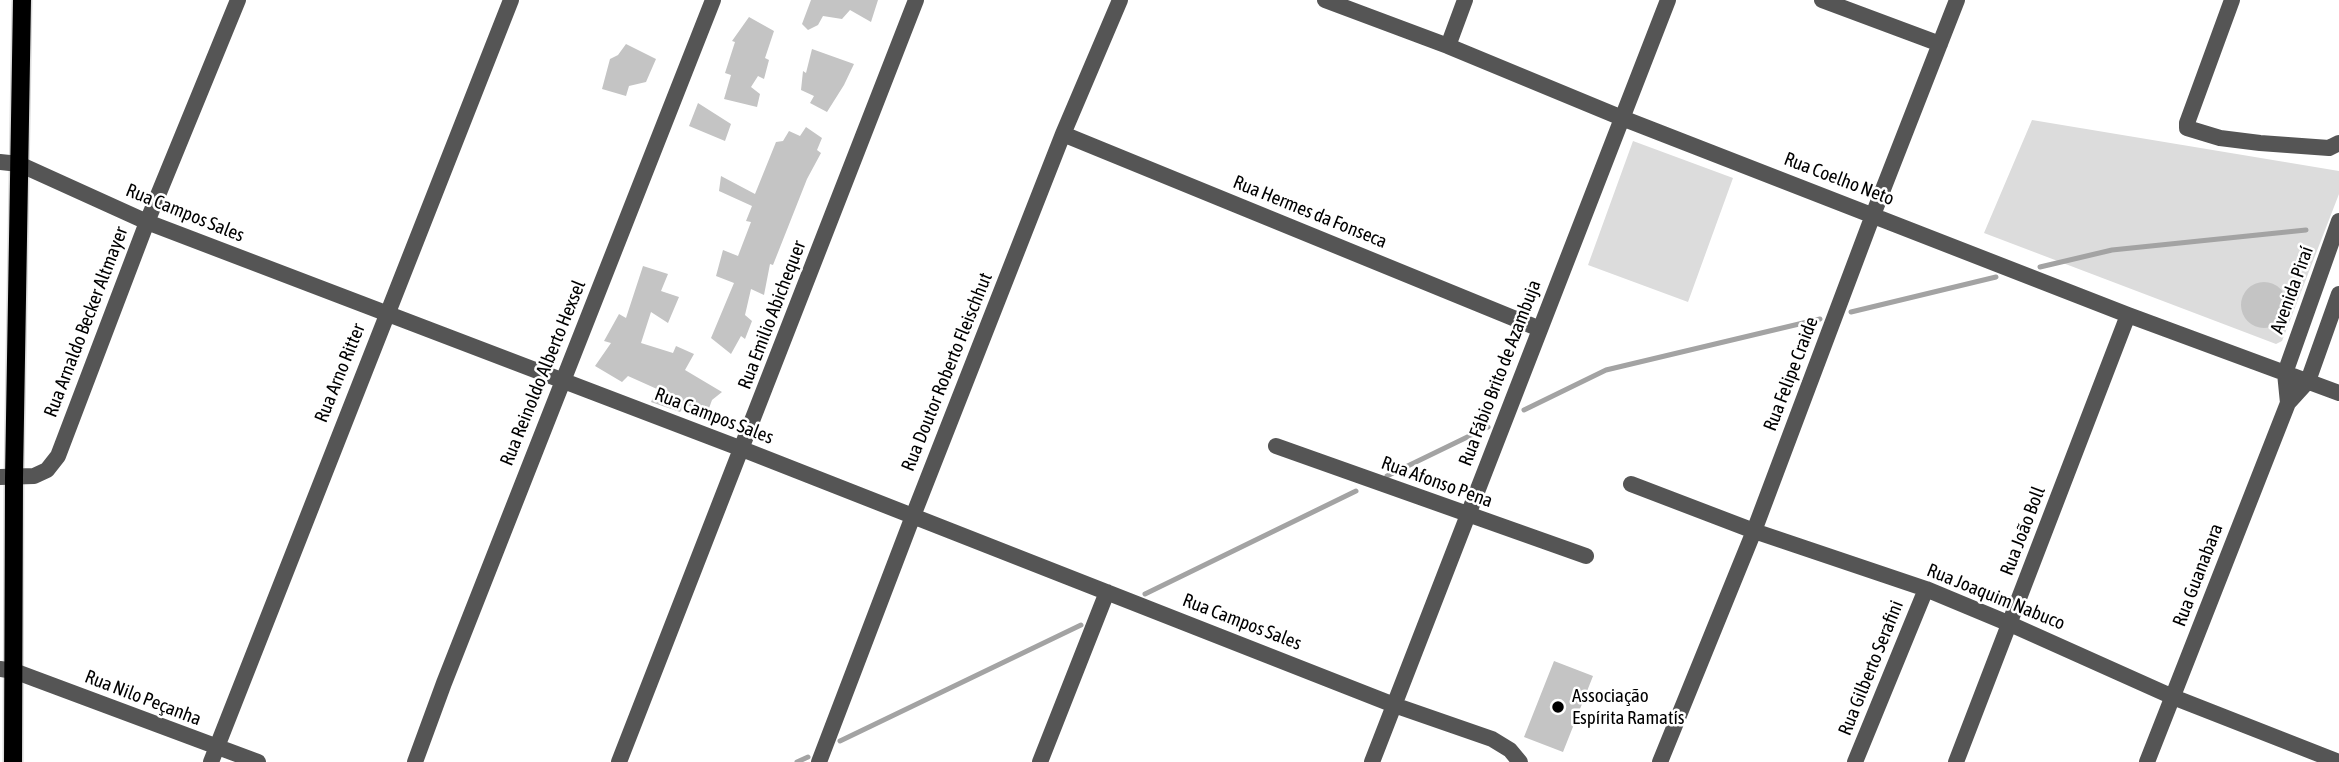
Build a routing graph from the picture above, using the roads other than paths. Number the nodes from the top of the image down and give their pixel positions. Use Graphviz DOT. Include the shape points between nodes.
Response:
graph roads {
  1 [pos="22,0"];
  2 [pos="238,0"];
  3 [pos="510,0"];
  4 [pos="713,0"];
  5 [pos="916,0"];
  6 [pos="1120,0"];
  7 [pos="1465,0"];
  8 [pos="1668,0"];
  9 [pos="1822,0"];
  10 [pos="1957,0"];
  11 [pos="2232,0"];
  12 [pos="1335,2"];
  13 [pos="1940,44"];
  14 [pos="1448,46"];
  15 [pos="1622,118"];
  16 [pos="1063,134"];
  17 [pos="2339,143"];
  18 [pos="0,162"];
  19 [pos="19,164"];
  20 [pos="1873,215"];
  21 [pos="2339,221"];
  22 [pos="147,222"];
  23 [pos="2339,294"];
  24 [pos="387,313"];
  25 [pos="2128,315"];
  26 [pos="1540,329"];
  27 [pos="2285,373"];
  28 [pos="563,381"];
  29 [pos="2308,381"];
  30 [pos="2339,393"];
  31 [pos="2288,403"];
  32 [pos="1276,446"];
  33 [pos="742,449"];
  34 [pos="7,477"];
  35 [pos="1631,484"];
  36 [pos="1467,515"];
  37 [pos="913,516"];
  38 [pos="1754,531"];
  39 [pos="1586,556"];
  40 [pos="1926,589"];
  41 [pos="1107,592"];
  42 [pos="2010,624"];
  43 [pos="7,670"];
  44 [pos="2173,697"];
  45 [pos="1394,705"];
  46 [pos="214,755"];
  47 [pos="13,762"];
  48 [pos="258,762"];
  49 [pos="415,762"];
  50 [pos="619,762"];
  51 [pos="819,762"];
  52 [pos="1040,762"];
  53 [pos="1372,762"];
  54 [pos="1520,762"];
  55 [pos="1660,762"];
  56 [pos="1855,762"];
  57 [pos="1956,762"];
  58 [pos="2147,762"];
  59 [pos="2339,762"];
  1 -- 19 [label="main road"];
  2 -- 22 [label="street, Rua Arnaldo Becker Altmayer"];
  3 -- 24 [label="street, Rua Arno Ritter"];
  4 -- 28 [label="street, Rua Reinoldo Alberto Hexsel"];
  5 -- 33 [label="street, Rua Emilio Abichequer"];
  6 -- 16 [label="street, Rua Doutor Roberto Fleischhut"];
  7 -- 14 [label="street"];
  8 -- 15 [label="street, Rua Fábio Brito de Azambuja"];
  9 -- 13 [label="street"];
  10 -- 13 [label="street, Rua Felipe Craide"];
  11 -- 17 [label="street" via="2188,128 2260,143 2329,148"];
  12 -- 14 [label="street, Rua Coelho Neto"];
  13 -- 20 [label="street, Rua Felipe Craide"];
  14 -- 15 [label="street, Rua Coelho Neto"];
  15 -- 20 [label="street, Rua Coelho Neto"];
  15 -- 26 [label="street, Rua Fábio Brito de Azambuja"];
  16 -- 26 [label="street, Rua Hermes da Fonseca"];
  16 -- 37 [label="street, Rua Doutor Roberto Fleischhut"];
  18 -- 19 [label="street, Rua Campos Sales"];
  19 -- 22 [label="street, Rua Campos Sales"];
  19 -- 34 [label="main road"];
  20 -- 25 [label="street, Rua Coelho Neto"];
  20 -- 38 [label="street, Rua Felipe Craide"];
  21 -- 27 [label="street, Avenida Piraí"];
  22 -- 24 [label="street, Rua Campos Sales"];
  22 -- 34 [label="street, Rua Arnaldo Becker Altmayer" via="58,456 47,470 34,476"];
  23 -- 29 [label="street"];
  24 -- 28 [label="street, Rua Campos Sales"];
  24 -- 46 [label="street, Rua Arno Ritter"];
  25 -- 27 [label="street, Rua Coelho Neto"];
  25 -- 42 [label="street, Rua João Boll"];
  26 -- 36 [label="street, Rua Fábio Brito de Azambuja"];
  27 -- 29 [label="street, Rua Coelho Neto"];
  27 -- 31 [label="street, Rua Guanabara"];
  28 -- 33 [label="street, Rua Campos Sales"];
  28 -- 49 [label="street, Rua Reinoldo Alberto Hexsel"];
  29 -- 30 [label="street, Rua Coelho Neto"];
  29 -- 31 [label="street, Rua Guanabara"];
  31 -- 44 [label="street, Rua Guanabara"];
  32 -- 36 [label="street, Rua Afonso Pena"];
  33 -- 37 [label="street, Rua Campos Sales"];
  33 -- 50 [label="street, Rua Emilio Abichequer"];
  34 -- 43 [label="main road"];
  35 -- 38 [label="street, Rua Joaquim Nabuco"];
  36 -- 39 [label="street, Rua Afonso Pena"];
  36 -- 45 [label="street, Rua Fábio Brito de Azambuja"];
  37 -- 41 [label="street, Rua Campos Sales"];
  37 -- 51 [label="street, Rua Doutor Roberto Fleischhut"];
  38 -- 40 [label="street, Rua Joaquim Nabuco"];
  38 -- 55 [label="street, Rua Felipe Craide"];
  40 -- 42 [label="street, Rua Joaquim Nabuco"];
  40 -- 56 [label="street, Rua Gilberto Serafini"];
  41 -- 45 [label="street, Rua Campos Sales"];
  41 -- 52 [label="street"];
  42 -- 44 [label="street, Rua Joaquim Nabuco"];
  42 -- 57 [label="street, Rua João Boll"];
  43 -- 46 [label="street, Rua Nilo Peçanha"];
  43 -- 47 [label="main road"];
  44 -- 58 [label="street, Rua Guanabara"];
  44 -- 59 [label="street, Rua Joaquim Nabuco"];
  45 -- 53 [label="street, Rua Fábio Brito de Azambuja"];
  45 -- 54 [label="street, Rua Campos Sales" via="1492,739"];
  46 -- 48 [label="street, Rua Nilo Peçanha"];
}
